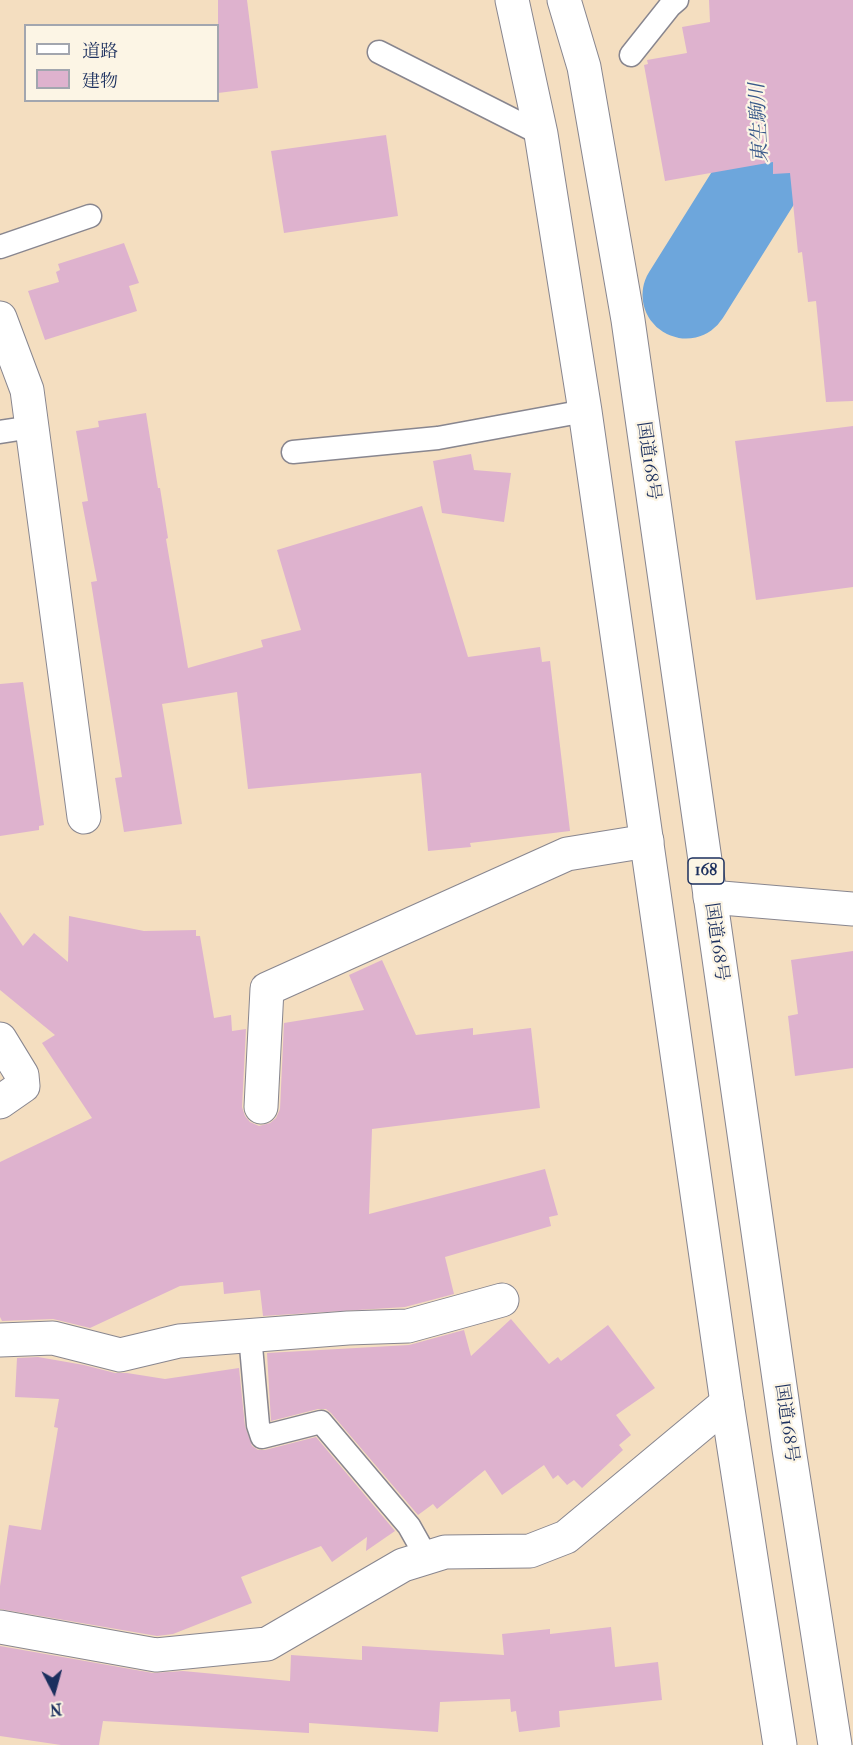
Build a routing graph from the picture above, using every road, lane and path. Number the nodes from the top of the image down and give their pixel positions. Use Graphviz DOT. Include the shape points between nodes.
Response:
graph roads {
  1 [pos="512,0"];
  2 [pos="564,0"];
  3 [pos="677,0"];
  4 [pos="380,52"];
  5 [pos="631,55"];
  6 [pos="541,134"];
  7 [pos="90,216"];
  8 [pos="0,247"];
  9 [pos="0,318"];
  10 [pos="585,411"];
  11 [pos="32,427"];
  12 [pos="0,432"];
  13 [pos="293,452"];
  14 [pos="84,817"];
  15 [pos="647,841"];
  16 [pos="710,897"];
  17 [pos="853,909"];
  18 [pos="0,1039"];
  19 [pos="0,1102"];
  20 [pos="261,1107"];
  21 [pos="502,1300"];
  22 [pos="250,1335"];
  23 [pos="0,1340"];
  24 [pos="727,1403"];
  25 [pos="428,1558"];
  26 [pos="0,1628"];
  27 [pos="780,1745"];
  28 [pos="836,1745"];
  1 -- 6 [label="main road"];
  2 -- 16 [label="main road, 国道168号 / 168" via="584,67 628,320"];
  3 -- 5 [label="lane"];
  4 -- 6 [label="lane"];
  6 -- 10 [label="main road"];
  7 -- 8 [label="lane"];
  9 -- 11 [label="main road" via="27,390"];
  10 -- 13 [label="lane" via="438,438"];
  10 -- 15 [label="main road"];
  11 -- 12 [label="lane"];
  11 -- 14 [label="main road"];
  15 -- 20 [label="main road" via="567,854 267,990"];
  15 -- 24 [label="main road"];
  16 -- 17 [label="main road"];
  16 -- 28 [label="main road, 国道168号 / 168" via="787,1437"];
  18 -- 19 [label="main road" via="22,1075 23,1086"];
  21 -- 22 [label="main road" via="408,1326"];
  22 -- 23 [label="main road" via="179,1341 120,1355 53,1338"];
  22 -- 25 [label="lane" via="262,1437 321,1422 409,1526"];
  24 -- 25 [label="main road" via="566,1537 530,1551 445,1552"];
  24 -- 27 [label="main road"];
  25 -- 26 [label="main road" via="404,1566 267,1644 156,1655"];
}
